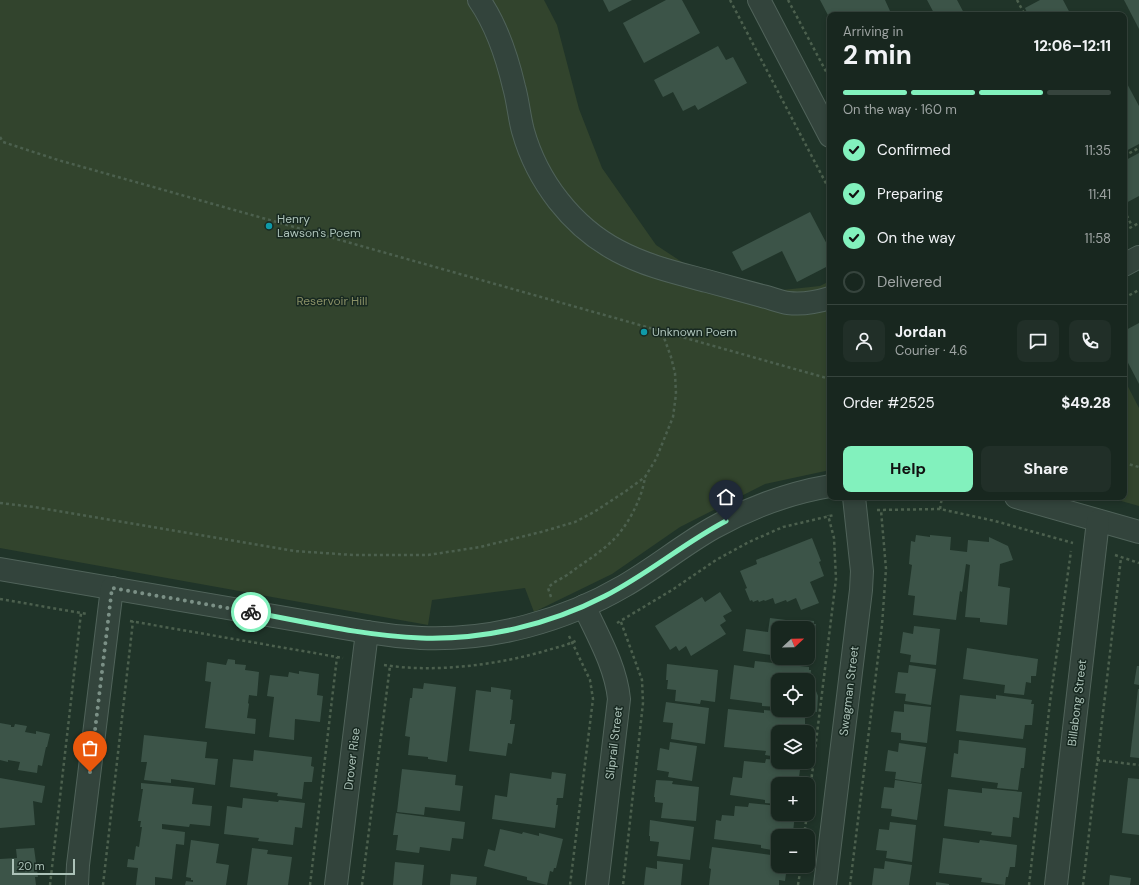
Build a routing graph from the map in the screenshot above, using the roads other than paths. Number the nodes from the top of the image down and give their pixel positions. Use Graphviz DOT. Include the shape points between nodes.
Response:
graph roads {
  1 [pos="480,0"];
  2 [pos="759,0"];
  3 [pos="827,130"];
  4 [pos="1139,257"];
  5 [pos="1127,263"];
  6 [pos="827,299"];
  7 [pos="827,487"];
  8 [pos="854,500"];
  9 [pos="1026,500"];
  10 [pos="1098,521"];
  11 [pos="1139,532"];
  12 [pos="0,569"];
  13 [pos="112,588"];
  14 [pos="584,606"];
  15 [pos="367,632"];
  16 [pos="77,885"];
  17 [pos="336,885"];
  18 [pos="597,885"];
  19 [pos="825,885"];
  20 [pos="1056,885"];
  1 -- 6 [label="street" via="504,52 523,131 542,178 574,218 596,238 619,252 658,268 789,303 812,303"];
  2 -- 3 [label="street"];
  4 -- 5 [label="street"];
  7 -- 14 [label="street" via="766,503 739,515 694,540 624,586"];
  8 -- 19 [label="street, Swagman Street" via="862,571 861,590"];
  9 -- 10 [label="street"];
  10 -- 11 [label="street"];
  10 -- 20 [label="street, Billabong Street"];
  12 -- 13 [label="street"];
  13 -- 15 [label="street"];
  13 -- 16 [label="street"];
  14 -- 15 [label="street" via="505,631 471,636 422,638"];
  14 -- 18 [label="street, Sliprail Street" via="612,668 618,689"];
  15 -- 17 [label="street, Drover Rise"];
}
